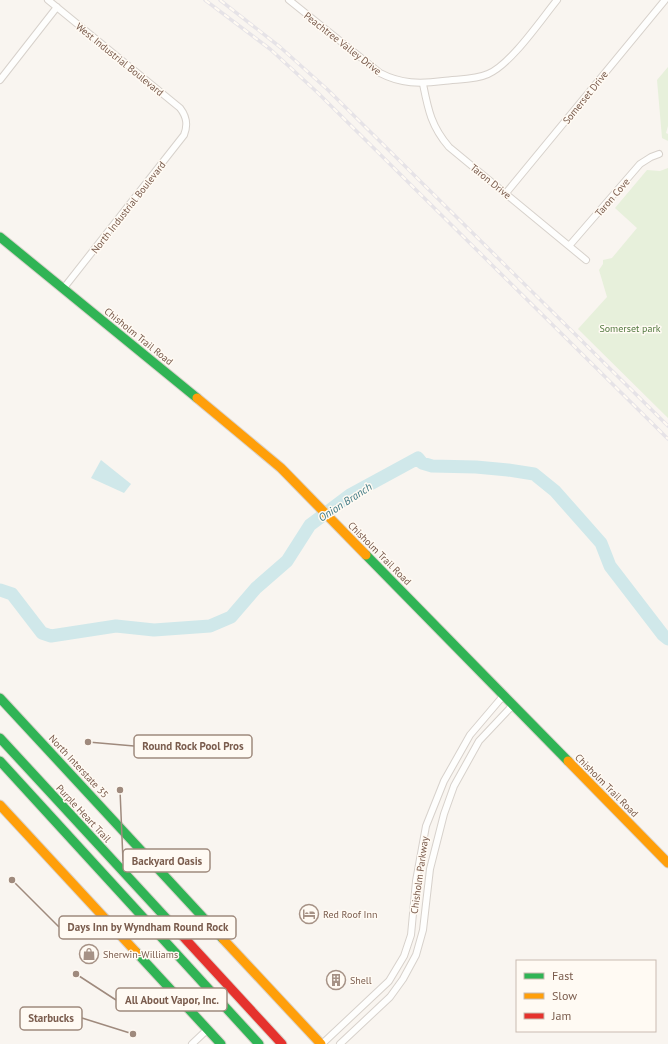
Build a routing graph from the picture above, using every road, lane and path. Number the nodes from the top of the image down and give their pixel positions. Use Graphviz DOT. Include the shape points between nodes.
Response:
graph roads {
  1 [pos="48,0"];
  2 [pos="289,0"];
  3 [pos="557,0"];
  4 [pos="665,0"];
  5 [pos="57,7"];
  6 [pos="0,80"];
  7 [pos="423,84"];
  8 [pos="186,123"];
  9 [pos="659,154"];
  10 [pos="506,193"];
  11 [pos="0,237"];
  12 [pos="569,246"];
  13 [pos="586,260"];
  14 [pos="63,289"];
  15 [pos="504,696"];
  16 [pos="0,698"];
  17 [pos="513,705"];
  18 [pos="0,738"];
  19 [pos="0,761"];
  20 [pos="0,805"];
  21 [pos="668,862"];
  22 [pos="357,1012"];
  23 [pos="365,1020"];
  24 [pos="208,1029"];
  25 [pos="192,1044"];
  26 [pos="221,1044"];
  27 [pos="258,1044"];
  28 [pos="282,1044"];
  29 [pos="322,1044"];
  30 [pos="340,1044"];
  1 -- 5 [label="street, West Industrial Boulevard"];
  2 -- 7 [label="street, Peachtree Valley Drive" via="380,73 402,82"];
  3 -- 7 [label="street, Peachtree Valley Drive" via="502,65 488,74"];
  4 -- 10 [label="street, Somerset Drive"];
  5 -- 6 [label="street"];
  5 -- 8 [label="street, West Industrial Boulevard" via="180,108 186,117"];
  7 -- 10 [label="street, Taron Drive" via="430,115 441,137"];
  8 -- 14 [label="street, North Industrial Boulevard" via="184,135"];
  9 -- 12 [label="street, Taron Cove" via="640,164"];
  10 -- 12 [label="street, Taron Drive"];
  11 -- 14 [label="main road, Chisholm Trail Road"];
  12 -- 13 [label="street, Taron Drive"];
  14 -- 15 [label="main road, Chisholm Trail Road" via="281,468"];
  15 -- 17 [label="main road, Chisholm Trail Road"];
  15 -- 22 [label="street, Chisholm Parkway" via="470,735 444,781 426,826 416,881 411,935 404,956 389,981"];
  16 -- 29 [label="main road, North Interstate 35"];
  17 -- 21 [label="main road, Chisholm Trail Road"];
  17 -- 23 [label="street, Chisholm Parkway" via="479,741 454,786 430,869 423,930 416,956 390,997"];
  18 -- 28 [label="main road, Purple Heart Trail"];
  19 -- 27 [label="main road"];
  20 -- 24 [label="main road"];
  22 -- 23 [label="street"];
  22 -- 29 [label="street, Chisholm Parkway"];
  23 -- 30 [label="street, Chisholm Parkway"];
  24 -- 25 [label="street"];
  24 -- 26 [label="main road"];
}
